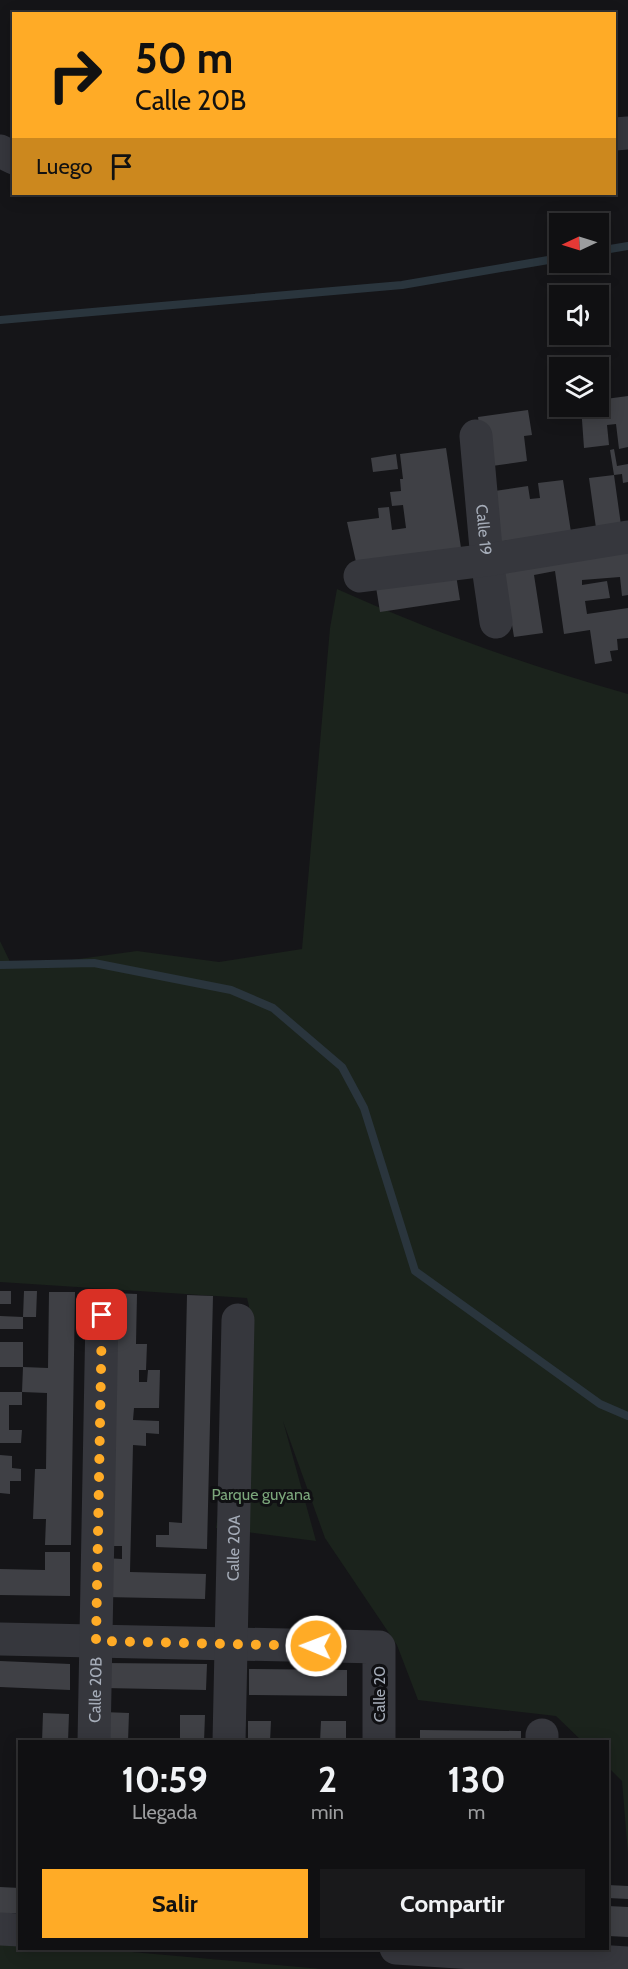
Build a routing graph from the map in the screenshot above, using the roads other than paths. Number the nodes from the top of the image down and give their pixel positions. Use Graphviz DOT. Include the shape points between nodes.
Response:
graph roads {
  1 [pos="476,436"];
  2 [pos="628,537"];
  3 [pos="487,560"];
  4 [pos="360,576"];
  5 [pos="496,622"];
  6 [pos="102,1315"];
  7 [pos="238,1320"];
  8 [pos="0,1639"];
  9 [pos="96,1641"];
  10 [pos="231,1644"];
  11 [pos="94,1740"];
  12 [pos="229,1740"];
  13 [pos="379,1740"];
  14 [pos="0,1929"];
  15 [pos="18,1930"];
  16 [pos="379,1950"];
  17 [pos="468,1950"];
  18 [pos="541,1952"];
  19 [pos="628,1963"];
  20 [pos="384,1969"];
  1 -- 3 [label="street, Calle 19"];
  2 -- 3 [label="street"];
  3 -- 4 [label="street"];
  3 -- 5 [label="street, Calle 19"];
  6 -- 9 [label="street, Calle 20B"];
  7 -- 10 [label="street, Calle 20A"];
  8 -- 9 [label="street"];
  9 -- 10 [label="street"];
  9 -- 11 [label="street, Calle 20B"];
  10 -- 12 [label="street, Calle 20A"];
  10 -- 13 [label="street, Calle 20" via="379,1647"];
  14 -- 15 [label="street"];
  16 -- 20 [label="street"];
  17 -- 18 [label="street"];
  18 -- 19 [label="street"];
}
